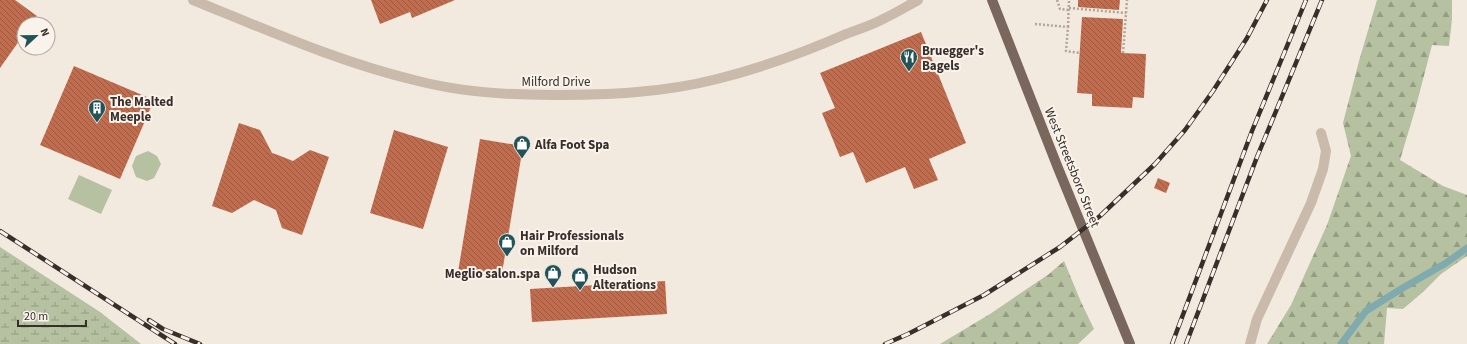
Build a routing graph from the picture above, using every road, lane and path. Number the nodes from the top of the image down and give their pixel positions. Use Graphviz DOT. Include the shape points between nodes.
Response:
graph roads {
  1 [pos="193,0"];
  2 [pos="918,0"];
  3 [pos="992,0"];
  4 [pos="1057,0"];
  5 [pos="1069,0"];
  6 [pos="1127,0"];
  7 [pos="1069,9"];
  8 [pos="1126,13"];
  9 [pos="1035,24"];
  10 [pos="1068,27"];
  11 [pos="1080,53"];
  12 [pos="1122,53"];
  13 [pos="1320,132"];
  14 [pos="1130,344"];
  15 [pos="1250,344"];
  1 -- 2 [label="street, Milford Drive" via="330,55 418,81 496,93 573,94 639,91 716,79 829,42 884,19"];
  3 -- 14 [label="main road, West Streetsboro Street"];
  4 -- 7 [label="path" via="1060,9"];
  5 -- 7 [label="path"];
  6 -- 8 [label="path"];
  7 -- 8 [label="path"];
  7 -- 10 [label="path"];
  8 -- 12 [label="path"];
  9 -- 10 [label="path"];
  10 -- 11 [label="path" via="1066,51"];
  13 -- 15 [label="street" via="1326,151 1323,169 1311,203 1257,319"];
}
